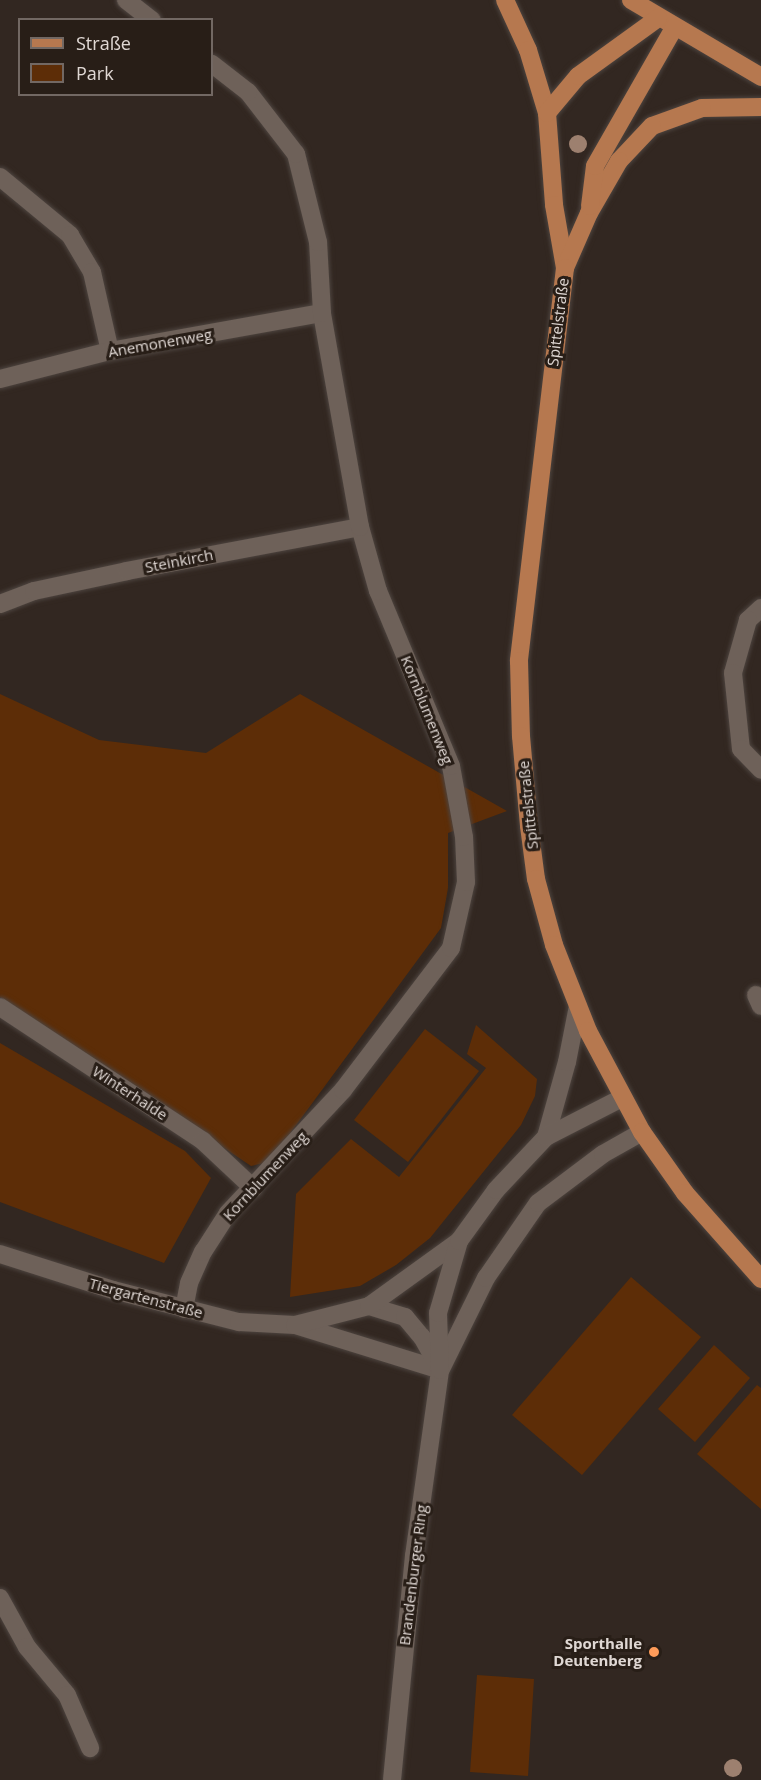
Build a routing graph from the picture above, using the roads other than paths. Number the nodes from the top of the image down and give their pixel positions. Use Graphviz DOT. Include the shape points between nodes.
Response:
graph roads {
  1 [pos="126,0"];
  2 [pos="505,0"];
  3 [pos="631,0"];
  4 [pos="149,18"];
  5 [pos="658,18"];
  6 [pos="674,28"];
  7 [pos="213,65"];
  8 [pos="761,77"];
  9 [pos="761,107"];
  10 [pos="547,113"];
  11 [pos="0,177"];
  12 [pos="589,213"];
  13 [pos="565,268"];
  14 [pos="322,313"];
  15 [pos="110,351"];
  16 [pos="0,379"];
  17 [pos="360,527"];
  18 [pos="0,604"];
  19 [pos="761,608"];
  20 [pos="761,770"];
  21 [pos="578,1006"];
  22 [pos="0,1007"];
  23 [pos="622,1098"];
  24 [pos="642,1132"];
  25 [pos="546,1137"];
  26 [pos="253,1188"];
  27 [pos="459,1241"];
  28 [pos="0,1254"];
  29 [pos="761,1279"];
  30 [pos="369,1306"];
  31 [pos="184,1309"];
  32 [pos="295,1325"];
  33 [pos="440,1370"];
  34 [pos="0,1598"];
  35 [pos="90,1748"];
  36 [pos="392,1780"];
  1 -- 4 [label="street"];
  2 -- 10 [label="main road, Spittelstraße" via="528,50"];
  3 -- 5 [label="main road"];
  5 -- 6 [label="main road"];
  5 -- 10 [label="main road" via="586,69"];
  6 -- 8 [label="main road"];
  6 -- 12 [label="main road, Spittelstraße" via="595,166"];
  7 -- 14 [label="street, Kornblumenweg" via="248,92 296,154 318,242"];
  9 -- 12 [label="main road, Spittelstraße" via="702,108 652,126 619,161"];
  10 -- 13 [label="main road, Spittelstraße" via="554,205"];
  11 -- 15 [label="street" via="70,235 92,272"];
  12 -- 13 [label="main road, Spittelstraße"];
  13 -- 21 [label="main road, Spittelstraße" via="519,661 520,736 536,879 554,945"];
  14 -- 15 [label="street, Anemonenweg"];
  14 -- 17 [label="street, Kornblumenweg"];
  15 -- 16 [label="street, Anemonenweg"];
  17 -- 18 [label="street, Steinkirch" via="127,571 34,591"];
  17 -- 26 [label="street, Kornblumenweg" via="378,591 451,766 464,837 466,882 451,948 343,1090"];
  19 -- 20 [label="street" via="748,620 733,673 741,749"];
  21 -- 23 [label="main road, Spittelstraße"];
  21 -- 25 [label="street, Brandenburger Ring"];
  22 -- 26 [label="street, Winterhalde" via="203,1141"];
  23 -- 24 [label="main road, Spittelstraße"];
  23 -- 25 [label="street, Brandenburger Ring"];
  24 -- 29 [label="main road, Spittelstraße" via="685,1193"];
  24 -- 33 [label="street, Brandenburger Ring" via="603,1154 538,1203 486,1278"];
  25 -- 27 [label="street, Brandenburger Ring" via="496,1190"];
  26 -- 31 [label="street, Kornblumenweg" via="228,1213 203,1252 189,1283"];
  27 -- 30 [label="street, Tiergartenstraße"];
  27 -- 33 [label="street, Brandenburger Ring" via="438,1313"];
  28 -- 31 [label="street, Tiergartenstraße"];
  30 -- 32 [label="street, Tiergartenstraße"];
  30 -- 33 [label="street" via="405,1317 422,1337"];
  31 -- 32 [label="street, Tiergartenstraße" via="239,1322"];
  32 -- 33 [label="street, Tiergartenstraße"];
  33 -- 36 [label="street, Brandenburger Ring" via="414,1556"];
  34 -- 35 [label="street" via="27,1647 67,1695"];
}
